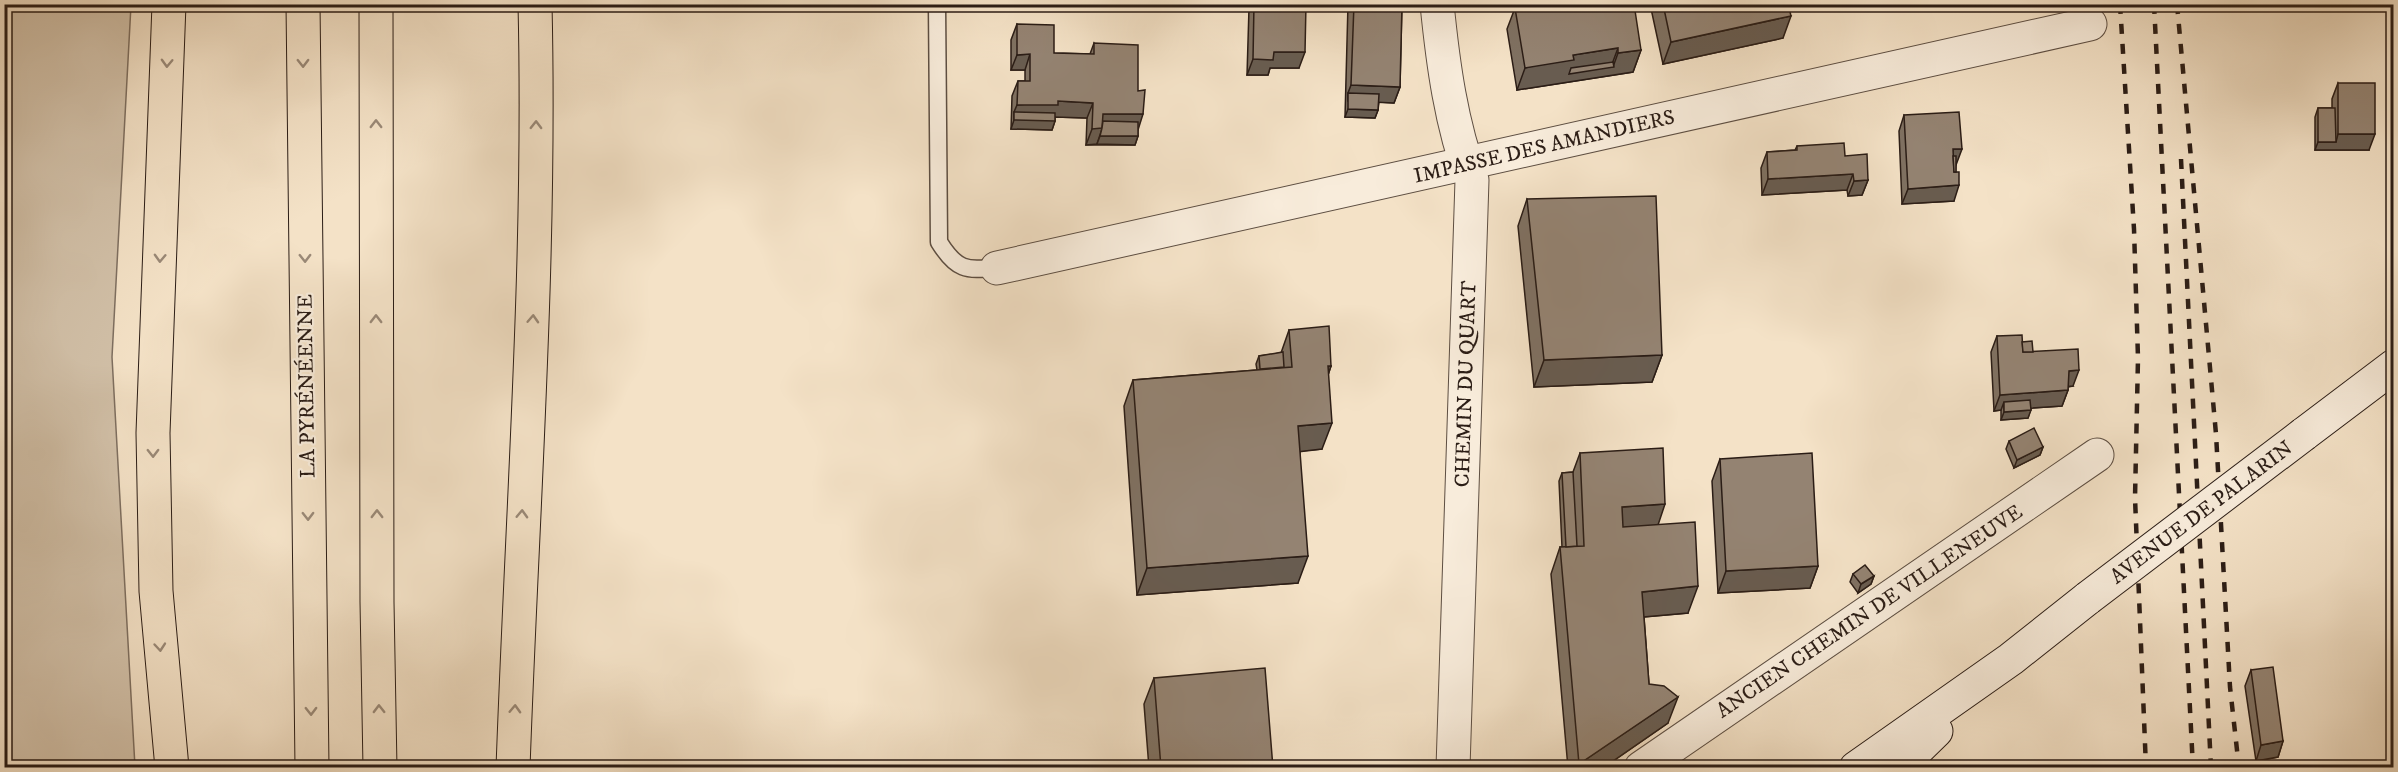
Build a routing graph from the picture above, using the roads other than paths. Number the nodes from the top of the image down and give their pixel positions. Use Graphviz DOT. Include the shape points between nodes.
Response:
graph roads {
  1 [pos="169,4"];
  2 [pos="303,4"];
  3 [pos="376,4"];
  4 [pos="535,4"];
  5 [pos="937,4"];
  6 [pos="1437,4"];
  7 [pos="2090,24"];
  8 [pos="1466,163"];
  9 [pos="997,268"];
  10 [pos="2394,366"];
  11 [pos="2097,455"];
  12 [pos="2011,659"];
  13 [pos="172,768"];
  14 [pos="312,768"];
  15 [pos="380,768"];
  16 [pos="513,768"];
  17 [pos="1453,768"];
  18 [pos="1641,768"];
  19 [pos="1856,768"];
  20 [pos="1898,768"];
  1 -- 13 [label="highway, one-way" via="153,433 156,591"];
  2 -- 14 [label="highway, LA PYRÉNÉENNE, one-way"];
  15 -- 3 [label="highway, one-way"];
  16 -- 4 [label="highway, one-way" via="534,291"];
  5 -- 9 [label="lane" via="939,242 950,260 968,270"];
  6 -- 8 [label="street, CHEMIN DU QUART" via="1458,143"];
  7 -- 8 [label="street, IMPASSE DES AMANDIERS"];
  8 -- 9 [label="street, IMPASSE DES AMANDIERS"];
  8 -- 17 [label="street, CHEMIN DU QUART" via="1472,180"];
  10 -- 12 [label="street, AVENUE DE PALARIN, bridge"];
  11 -- 18 [label="street, ANCIEN CHEMIN DE VILLENEUVE"];
  12 -- 19 [label="street, AVENUE DE PALARIN"];
  12 -- 20 [label="street, AVENUE DE PALARIN"];
}
